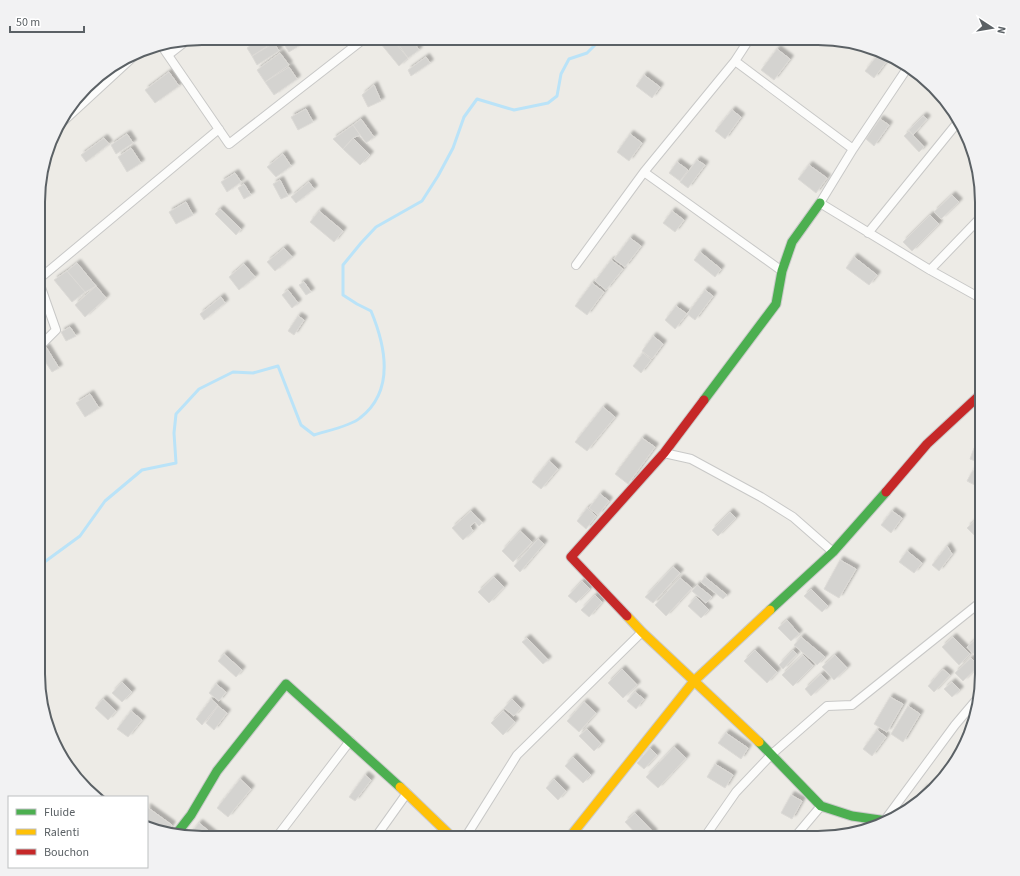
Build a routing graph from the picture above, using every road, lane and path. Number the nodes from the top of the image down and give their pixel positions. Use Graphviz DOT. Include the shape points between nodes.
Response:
graph roads {
  1 [pos="356,45"];
  2 [pos="745,45"];
  3 [pos="179,47"];
  4 [pos="164,50"];
  5 [pos="168,56"];
  6 [pos="735,61"];
  7 [pos="122,67"];
  8 [pos="905,71"];
  9 [pos="73,112"];
  10 [pos="955,126"];
  11 [pos="219,129"];
  12 [pos="853,149"];
  13 [pos="644,172"];
  14 [pos="820,203"];
  15 [pos="975,223"];
  16 [pos="868,233"];
  17 [pos="576,265"];
  18 [pos="930,270"];
  19 [pos="782,271"];
  20 [pos="45,276"];
  21 [pos="975,295"];
  22 [pos="45,298"];
  23 [pos="45,342"];
  24 [pos="975,399"];
  25 [pos="664,453"];
  26 [pos="833,552"];
  27 [pos="975,607"];
  28 [pos="642,632"];
  29 [pos="694,681"];
  30 [pos="972,705"];
  31 [pos="350,741"];
  32 [pos="772,754"];
  33 [pos="407,793"];
  34 [pos="821,806"];
  35 [pos="891,813"];
  36 [pos="875,820"];
  37 [pos="180,830"];
  38 [pos="281,831"];
  39 [pos="380,831"];
  40 [pos="445,831"];
  41 [pos="469,831"];
  42 [pos="575,831"];
  43 [pos="709,831"];
  44 [pos="800,831"];
  1 -- 11 [label="street" via="229,144"];
  2 -- 6 [label="street"];
  3 -- 5 [label="street"];
  4 -- 5 [label="street"];
  5 -- 11 [label="street"];
  6 -- 12 [label="street"];
  6 -- 13 [label="street"];
  7 -- 9 [label="street"];
  8 -- 12 [label="street"];
  10 -- 16 [label="street"];
  11 -- 20 [label="street"];
  12 -- 14 [label="street"];
  13 -- 17 [label="street"];
  13 -- 19 [label="street"];
  14 -- 16 [label="street"];
  14 -- 19 [label="street" via="792,242"];
  15 -- 18 [label="street"];
  16 -- 18 [label="street"];
  18 -- 21 [label="street"];
  19 -- 25 [label="street" via="776,304"];
  22 -- 23 [label="street" via="56,330"];
  24 -- 26 [label="street" via="927,444"];
  25 -- 26 [label="street" via="692,459 761,497 793,517"];
  25 -- 28 [label="street" via="571,557"];
  26 -- 29 [label="street"];
  27 -- 32 [label="street" via="852,705 827,706"];
  28 -- 29 [label="street"];
  28 -- 41 [label="street" via="517,755"];
  29 -- 32 [label="street"];
  29 -- 42 [label="street"];
  30 -- 35 [label="street"];
  31 -- 33 [label="street"];
  31 -- 37 [label="street" via="286,684 217,771"];
  31 -- 38 [label="street"];
  32 -- 34 [label="street"];
  32 -- 43 [label="street" via="736,792"];
  33 -- 39 [label="street"];
  33 -- 40 [label="street"];
  34 -- 36 [label="street"];
  34 -- 44 [label="street"];
}
